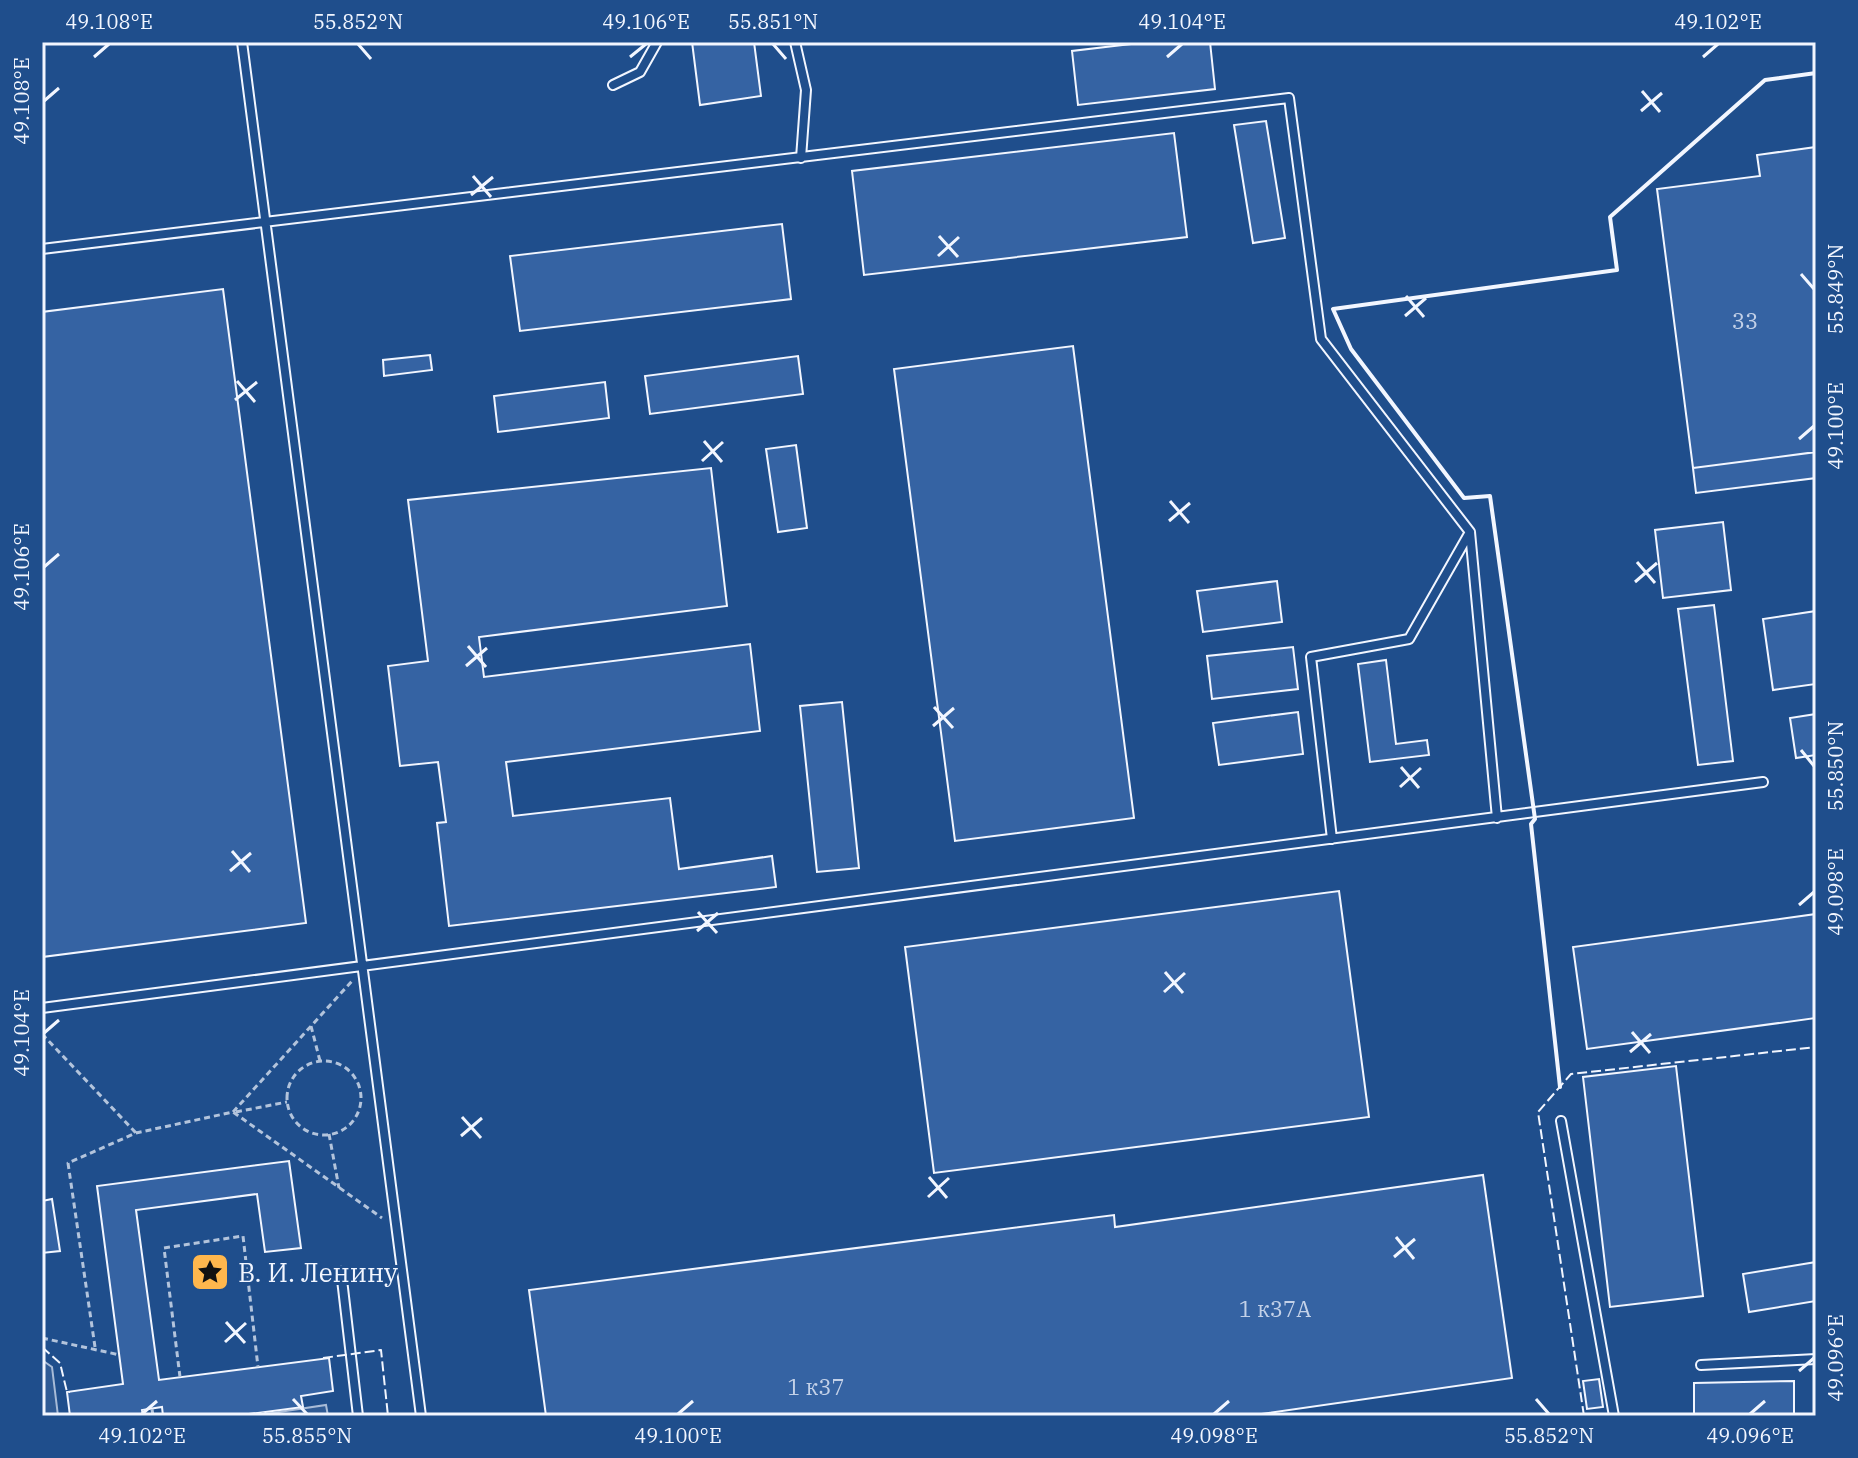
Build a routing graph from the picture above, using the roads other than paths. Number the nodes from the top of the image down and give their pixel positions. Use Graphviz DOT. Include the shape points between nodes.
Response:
graph roads {
  1 [pos="242,42"];
  2 [pos="657,42"];
  3 [pos="795,42"];
  4 [pos="613,85"];
  5 [pos="801,158"];
  6 [pos="268,220"];
  7 [pos="42,249"];
  8 [pos="1470,532"];
  9 [pos="1763,782"];
  10 [pos="1497,818"];
  11 [pos="1332,839"];
  12 [pos="365,967"];
  13 [pos="42,1008"];
  14 [pos="1561,1121"];
  15 [pos="341,1271"];
  16 [pos="1816,1359"];
  17 [pos="1701,1365"];
  18 [pos="358,1416"];
  19 [pos="421,1416"];
  20 [pos="1614,1416"];
  1 -- 6 [label="lane"];
  2 -- 4 [label="lane" via="640,72"];
  3 -- 5 [label="lane" via="806,90"];
  5 -- 6 [label="lane"];
  5 -- 8 [label="lane" via="1289,98 1321,339"];
  6 -- 7 [label="lane"];
  6 -- 12 [label="lane"];
  8 -- 10 [label="lane"];
  8 -- 11 [label="lane" via="1409,639 1311,657"];
  9 -- 10 [label="lane"];
  10 -- 11 [label="lane"];
  11 -- 12 [label="lane"];
  12 -- 13 [label="lane"];
  12 -- 19 [label="lane"];
  14 -- 20 [label="lane"];
  15 -- 18 [label="lane"];
  16 -- 17 [label="lane"];
}
